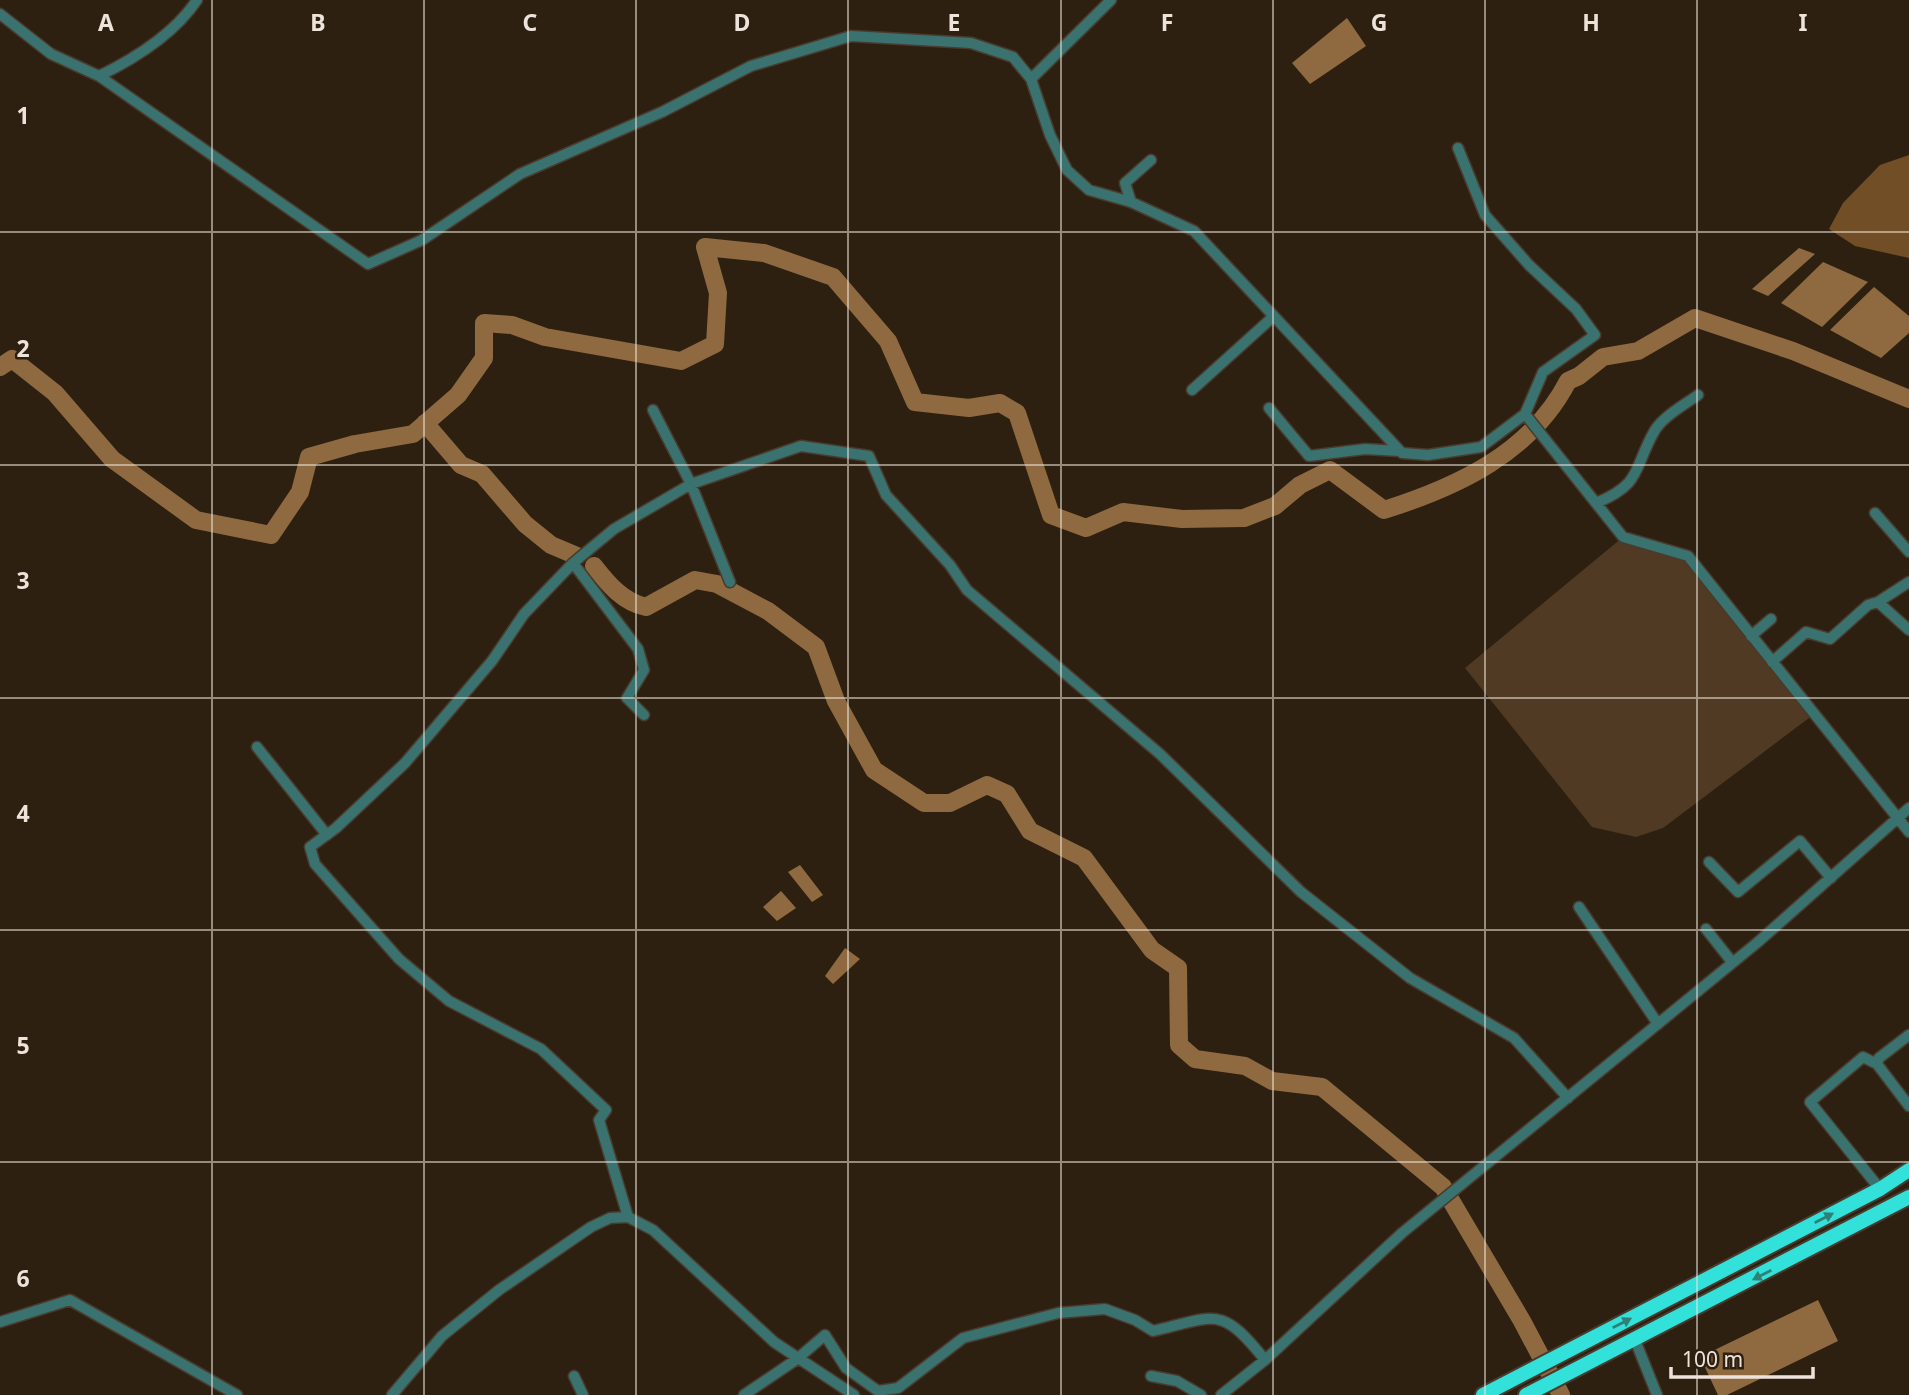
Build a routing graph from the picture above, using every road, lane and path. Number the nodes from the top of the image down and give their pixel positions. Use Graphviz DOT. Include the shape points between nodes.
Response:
graph roads {
  1 [pos="197,0"];
  2 [pos="1111,0"];
  3 [pos="0,14"];
  4 [pos="99,76"];
  5 [pos="1031,79"];
  6 [pos="1458,148"];
  7 [pos="1151,160"];
  8 [pos="1131,202"];
  9 [pos="1274,316"];
  10 [pos="1192,390"];
  11 [pos="1698,395"];
  12 [pos="1269,408"];
  13 [pos="653,410"];
  14 [pos="1526,414"];
  15 [pos="1400,451"];
  16 [pos="691,484"];
  17 [pos="1596,503"];
  18 [pos="1875,513"];
  19 [pos="1909,552"];
  20 [pos="573,563"];
  21 [pos="730,582"];
  22 [pos="1909,582"];
  23 [pos="1878,602"];
  24 [pos="1771,619"];
  25 [pos="1909,630"];
  26 [pos="1751,636"];
  27 [pos="1772,662"];
  28 [pos="644,715"];
  29 [pos="257,747"];
  30 [pos="1909,808"];
  31 [pos="1897,820"];
  32 [pos="1909,832"];
  33 [pos="327,835"];
  34 [pos="1709,862"];
  35 [pos="1831,878"];
  36 [pos="1579,907"];
  37 [pos="1706,929"];
  38 [pos="1732,962"];
  39 [pos="1658,1024"];
  40 [pos="1909,1035"];
  41 [pos="1877,1065"];
  42 [pos="1568,1098"];
  43 [pos="1909,1106"];
  44 [pos="1909,1170"];
  45 [pos="1880,1189"];
  46 [pos="1909,1197"];
  47 [pos="628,1217"];
  48 [pos="0,1322"];
  49 [pos="1635,1340"];
  50 [pos="797,1359"];
  51 [pos="1265,1360"];
  52 [pos="574,1376"];
  53 [pos="1151,1376"];
  54 [pos="1528,1394"];
  55 [pos="237,1395"];
  56 [pos="392,1395"];
  57 [pos="583,1395"];
  58 [pos="744,1395"];
  59 [pos="854,1395"];
  60 [pos="1201,1395"];
  61 [pos="1221,1395"];
  62 [pos="1483,1395"];
  63 [pos="1657,1395"];
  1 -- 4 [label="street" via="138,54"];
  2 -- 5 [label="street"];
  3 -- 4 [label="street" via="51,54"];
  4 -- 5 [label="street" via="368,264 422,240 520,174 662,112 751,66 851,36 971,43 1013,57"];
  5 -- 8 [label="street" via="1068,170 1089,190"];
  6 -- 14 [label="street" via="1485,215 1576,309 1595,335 1543,372"];
  7 -- 8 [label="street" via="1125,183"];
  8 -- 9 [label="street" via="1194,231"];
  9 -- 10 [label="street"];
  9 -- 15 [label="street"];
  11 -- 17 [label="street" via="1656,428 1637,475 1619,494"];
  12 -- 15 [label="street" via="1309,456 1365,449"];
  13 -- 16 [label="street"];
  14 -- 15 [label="street" via="1481,447 1428,455"];
  14 -- 17 [label="street"];
  16 -- 20 [label="street" via="614,529"];
  16 -- 21 [label="street"];
  16 -- 42 [label="street" via="802,446 869,456 886,495 967,590 1160,754 1301,892 1410,978 1514,1038"];
  17 -- 26 [label="street" via="1623,537 1688,556"];
  18 -- 19 [label="street"];
  20 -- 28 [label="street" via="638,649 645,670 626,698"];
  20 -- 33 [label="street" via="524,614 492,661 405,763"];
  22 -- 23 [label="street"];
  23 -- 25 [label="street"];
  23 -- 27 [label="street" via="1868,605 1830,639 1806,632"];
  24 -- 26 [label="street"];
  26 -- 27 [label="street"];
  27 -- 31 [label="street"];
  29 -- 33 [label="street"];
  30 -- 31 [label="street"];
  31 -- 32 [label="street"];
  31 -- 35 [label="street"];
  33 -- 47 [label="street" via="310,847 315,864 399,959 449,1001 541,1049 606,1110 599,1120"];
  34 -- 35 [label="street" via="1738,892 1800,842"];
  35 -- 38 [label="street"];
  36 -- 39 [label="street"];
  37 -- 38 [label="street"];
  38 -- 39 [label="street"];
  39 -- 42 [label="street"];
  40 -- 41 [label="street"];
  41 -- 43 [label="street"];
  41 -- 45 [label="street" via="1863,1057 1810,1102"];
  42 -- 51 [label="street" via="1402,1233"];
  44 -- 45 [label="highway"];
  62 -- 45 [label="highway, one-way"];
  46 -- 49 [label="highway, one-way"];
  47 -- 50 [label="street" via="653,1230"];
  47 -- 56 [label="street" via="610,1218 591,1227 499,1290 442,1336"];
  48 -- 55 [label="street" via="70,1300"];
  49 -- 54 [label="highway"];
  49 -- 63 [label="street"];
  50 -- 51 [label="street" via="825,1335 846,1368 878,1391 898,1388 963,1339 1058,1313 1105,1309 1153,1331 1205,1318 1232,1323"];
  50 -- 58 [label="street"];
  50 -- 59 [label="street"];
  51 -- 61 [label="street"];
  52 -- 57 [label="street"];
  53 -- 60 [label="street" via="1177,1381"];
}
